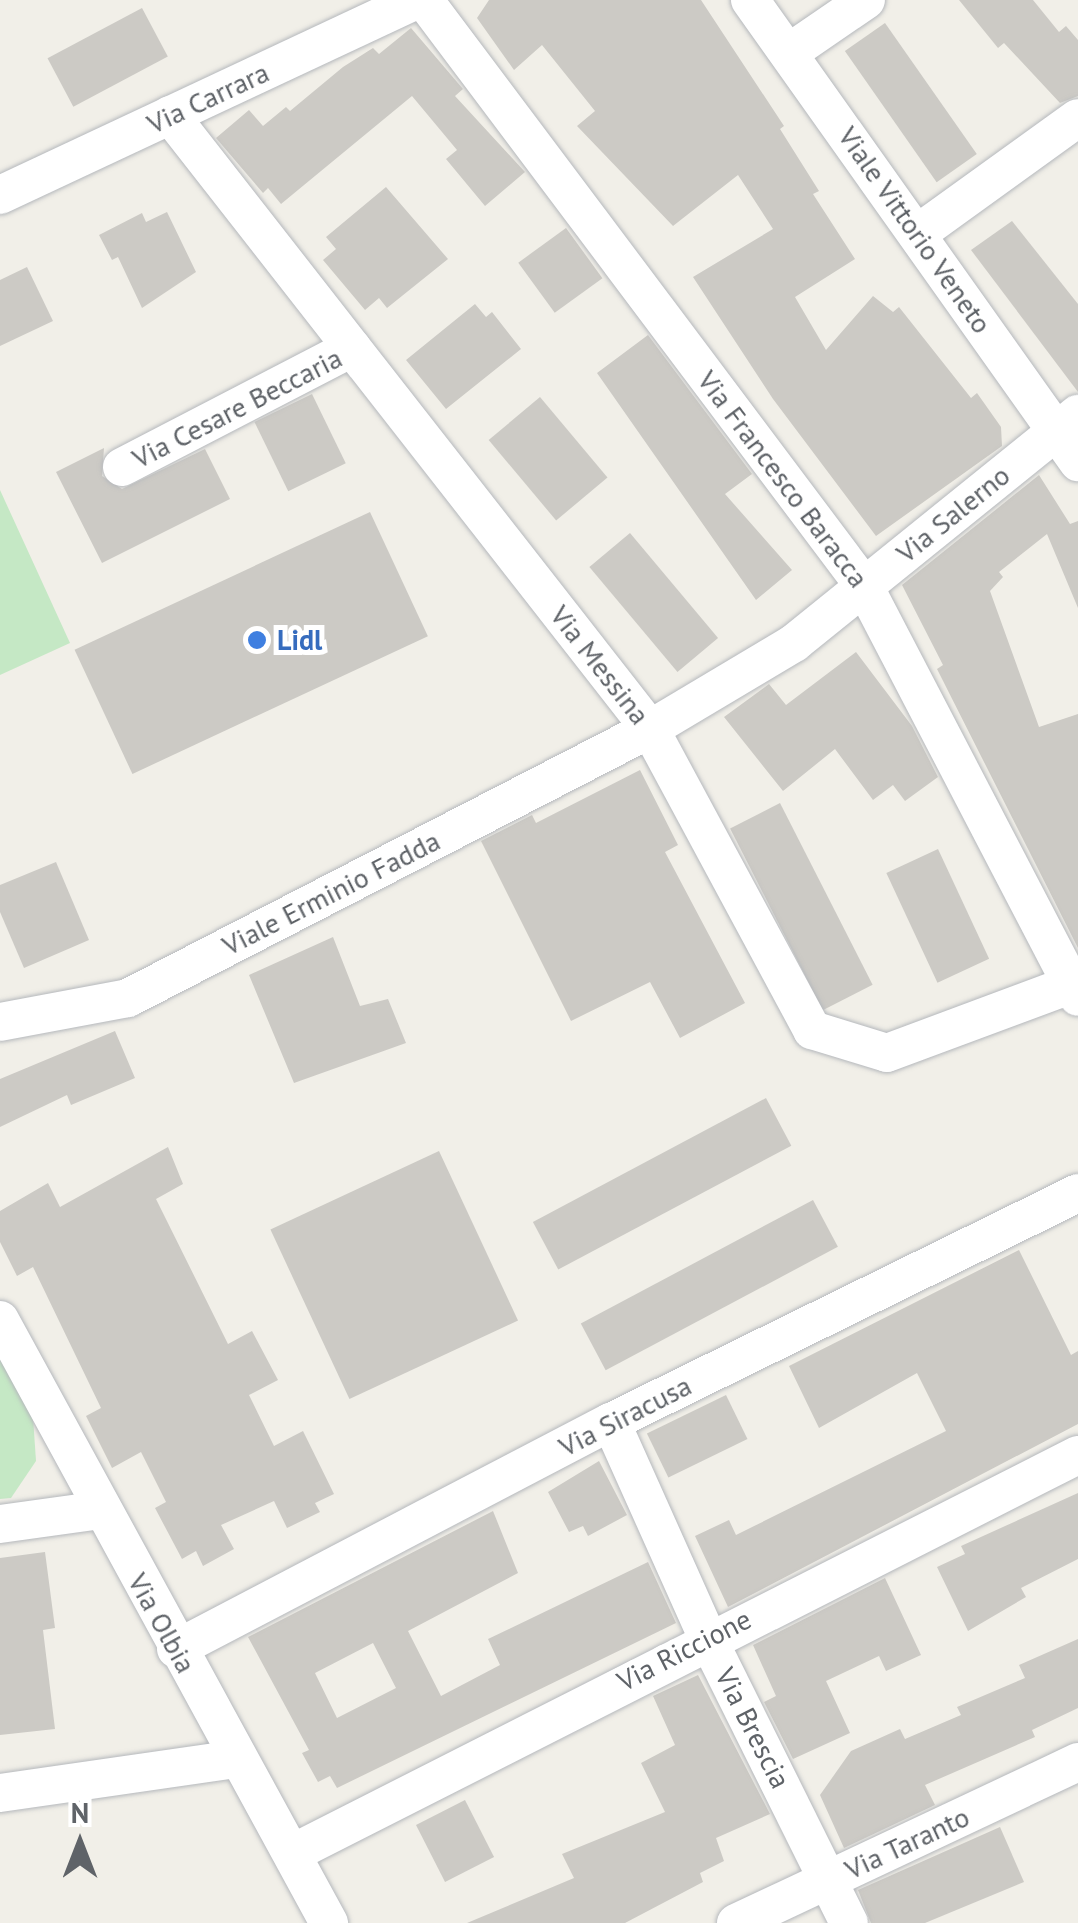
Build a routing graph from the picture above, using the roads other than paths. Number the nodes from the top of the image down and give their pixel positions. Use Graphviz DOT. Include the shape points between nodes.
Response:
graph roads {
  1 [pos="416,0"];
  2 [pos="424,0"];
  3 [pos="750,0"];
  4 [pos="866,0"];
  5 [pos="790,52"];
  6 [pos="170,116"];
  7 [pos="1078,118"];
  8 [pos="0,195"];
  9 [pos="917,234"];
  10 [pos="352,348"];
  11 [pos="1067,423"];
  12 [pos="1078,462"];
  13 [pos="122,467"];
  14 [pos="864,586"];
  15 [pos="650,728"];
  16 [pos="1076,988"];
  17 [pos="0,1022"];
  18 [pos="1078,1193"];
  19 [pos="0,1320"];
  20 [pos="611,1422"];
  21 [pos="1078,1454"];
  22 [pos="101,1510"];
  23 [pos="0,1524"];
  24 [pos="707,1637"];
  25 [pos="176,1649"];
  26 [pos="236,1759"];
  27 [pos="1078,1762"];
  28 [pos="0,1793"];
  29 [pos="293,1853"];
  30 [pos="829,1880"];
  31 [pos="329,1923"];
  32 [pos="736,1923"];
  33 [pos="850,1923"];
  1 -- 6 [label="street, Via Carrara"];
  2 -- 14 [label="street, Via Francesco Baracca"];
  3 -- 5 [label="street, Viale Vittorio Veneto"];
  4 -- 5 [label="street"];
  5 -- 9 [label="street, Viale Vittorio Veneto"];
  6 -- 8 [label="street, Via Carrara"];
  6 -- 10 [label="street, Via Messina"];
  7 -- 9 [label="street"];
  9 -- 11 [label="street, Viale Vittorio Veneto"];
  10 -- 13 [label="street, Via Cesare Beccaria"];
  10 -- 15 [label="street, Via Messina"];
  11 -- 12 [label="street, Viale Vittorio Veneto"];
  11 -- 14 [label="street, Via Salerno"];
  14 -- 15 [label="street, Via Salerno" via="794,642"];
  14 -- 16 [label="street, Via Francesco Baracca"];
  15 -- 16 [label="street, Via Messina" via="812,1030 886,1052"];
  15 -- 17 [label="street, Viale Erminio Fadda" via="128,998"];
  18 -- 20 [label="street, Via Siracusa"];
  19 -- 22 [label="street, Via Olbia"];
  20 -- 24 [label="street, Via Brescia"];
  20 -- 25 [label="street, Via Siracusa"];
  21 -- 24 [label="street, Via Riccione"];
  22 -- 23 [label="street"];
  22 -- 25 [label="street, Via Olbia"];
  24 -- 29 [label="street, Via Riccione"];
  24 -- 30 [label="street, Via Brescia"];
  25 -- 26 [label="street, Via Olbia"];
  26 -- 28 [label="street"];
  26 -- 29 [label="street, Via Olbia"];
  27 -- 30 [label="street, Via Taranto"];
  29 -- 31 [label="street, Via Olbia"];
  30 -- 32 [label="street, Via Taranto"];
  30 -- 33 [label="street, Via Brescia"];
}
